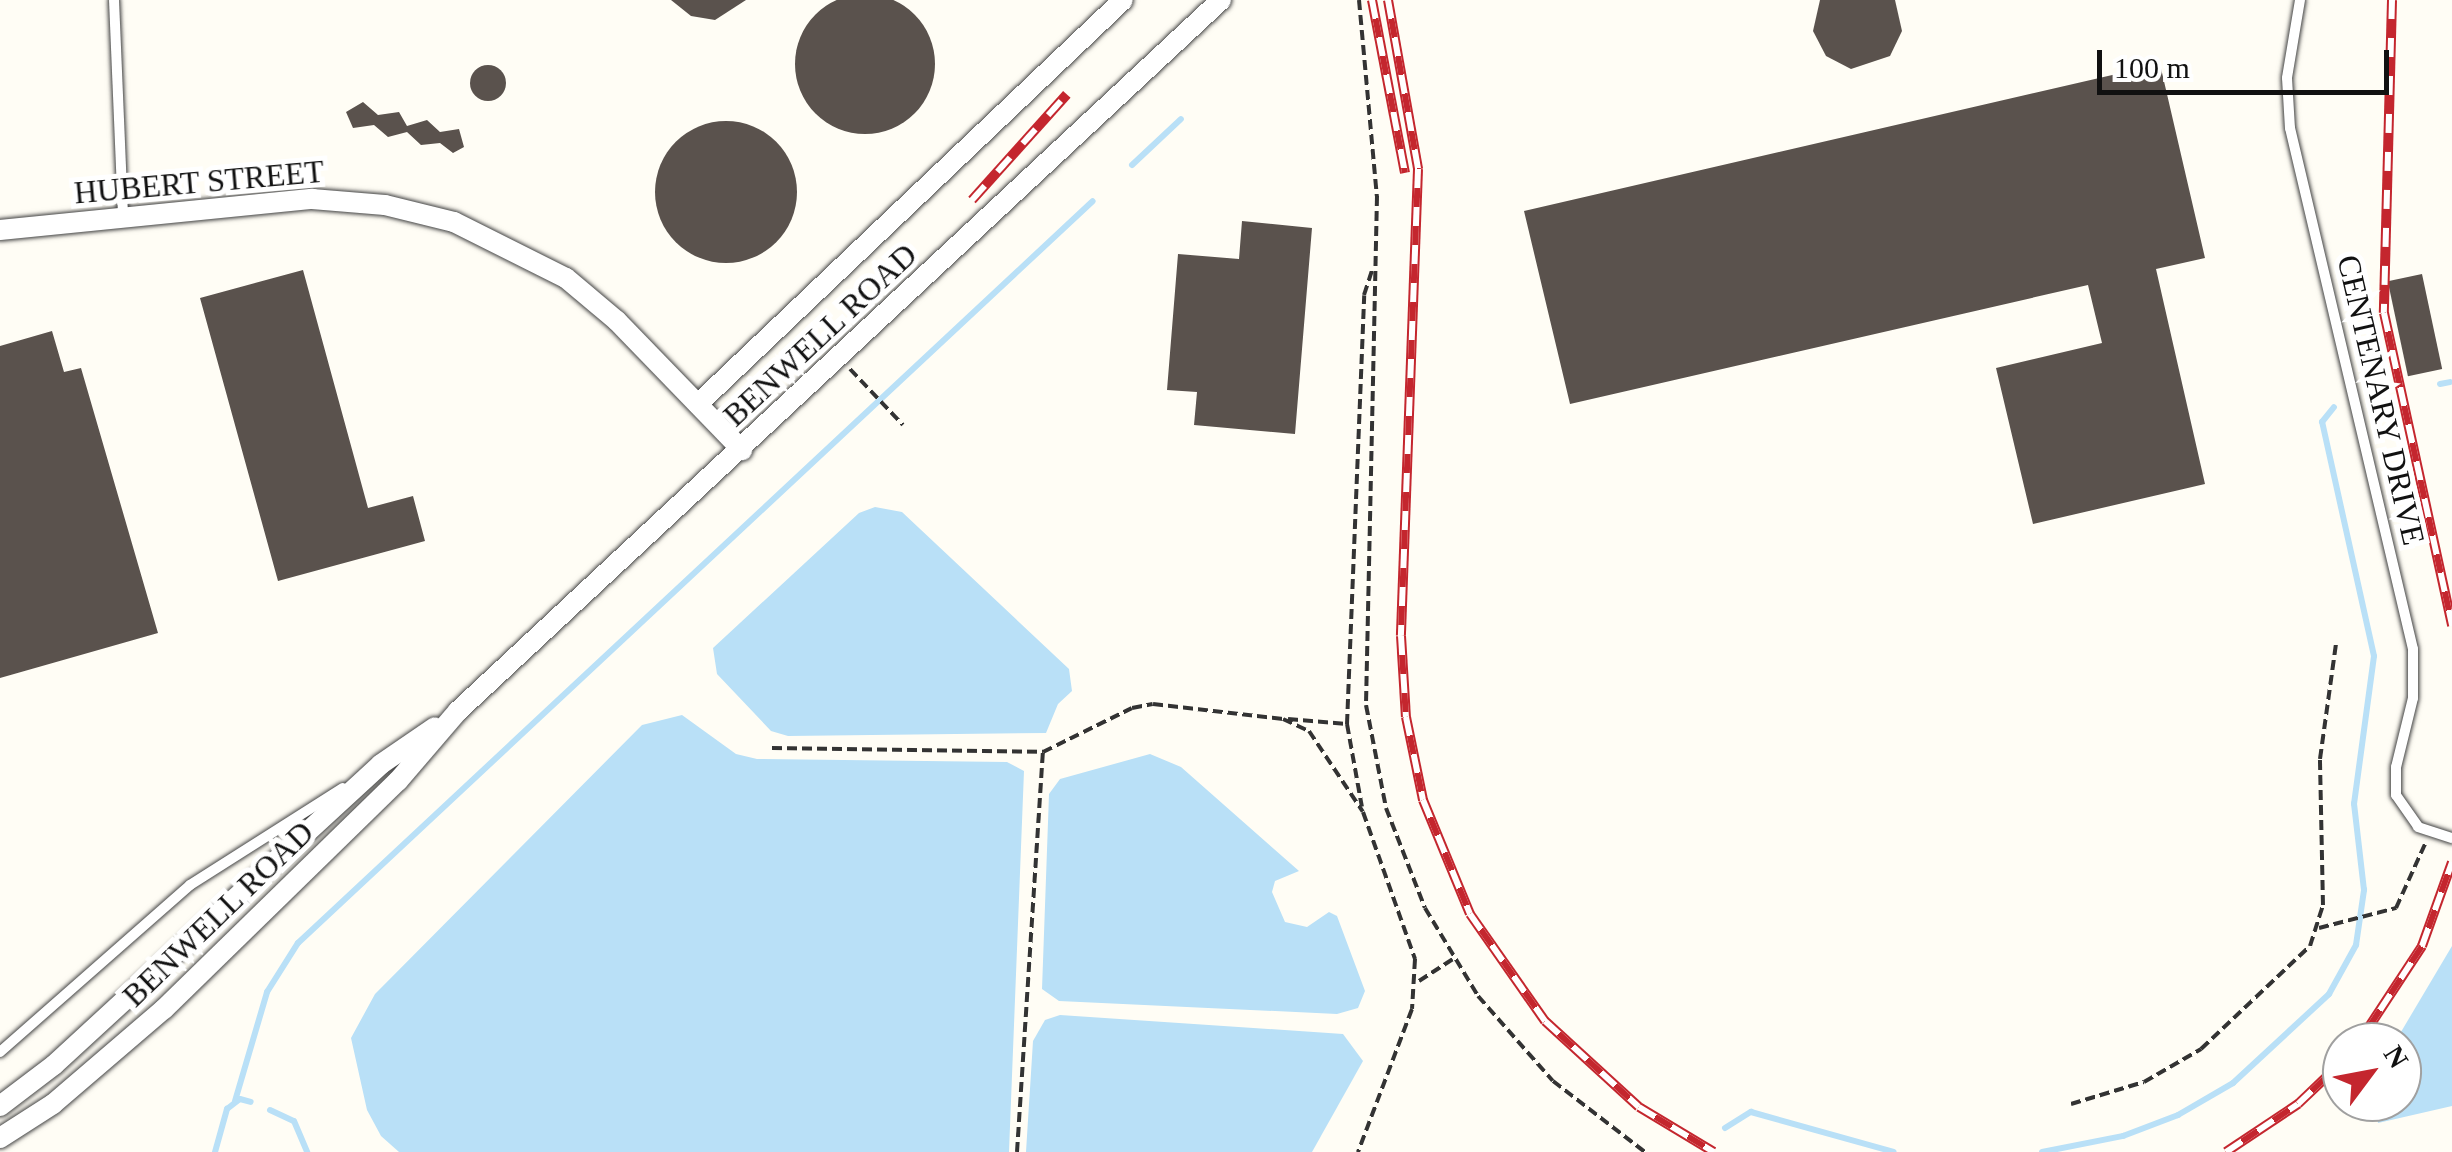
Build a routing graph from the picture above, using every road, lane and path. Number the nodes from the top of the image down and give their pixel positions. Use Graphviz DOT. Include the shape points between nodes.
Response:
graph roads {
  1 [pos="114,0"];
  2 [pos="1123,0"];
  3 [pos="1221,0"];
  4 [pos="1359,0"];
  5 [pos="2300,0"];
  6 [pos="123,217"];
  7 [pos="0,230"];
  8 [pos="1376,260"];
  9 [pos="840,358"];
  10 [pos="698,404"];
  11 [pos="903,425"];
  12 [pos="742,450"];
  13 [pos="2336,644"];
  14 [pos="458,711"];
  15 [pos="1284,718"];
  16 [pos="1346,724"];
  17 [pos="772,748"];
  18 [pos="1042,752"];
  19 [pos="381,764"];
  20 [pos="1363,812"];
  21 [pos="2430,834"];
  22 [pos="2452,838"];
  23 [pos="2320,928"];
  24 [pos="1453,959"];
  25 [pos="1417,982"];
  26 [pos="0,1052"];
  27 [pos="2071,1104"];
  28 [pos="0,1106"];
  29 [pos="0,1138"];
  30 [pos="1017,1152"];
  31 [pos="1358,1152"];
  32 [pos="1645,1152"];
  1 -- 6 [label="lane"];
  2 -- 10 [label="street"];
  3 -- 9 [label="street, BENWELL ROAD"];
  4 -- 8 [label="path" via="1374,142"];
  5 -- 21 [label="lane, CENTENARY DRIVE" via="2286,78 2290,128 2414,649 2396,796 2408,818"];
  6 -- 7 [label="street, HUBERT STREET"];
  6 -- 10 [label="street, HUBERT STREET" via="312,198 385,205 454,222 566,278"];
  8 -- 16 [label="path" via="1364,295"];
  8 -- 24 [label="path" via="1366,706 1386,808"];
  9 -- 11 [label="path"];
  9 -- 12 [label="street, BENWELL ROAD"];
  10 -- 12 [label="street, HUBERT STREET"];
  12 -- 14 [label="street, BENWELL ROAD"];
  13 -- 23 [label="path" via="2320,759"];
  14 -- 19 [label="street, BENWELL ROAD"];
  14 -- 29 [label="street, BENWELL ROAD" via="398,781 164,1010 54,1104"];
  15 -- 16 [label="path"];
  15 -- 18 [label="path" via="1153,704"];
  15 -- 20 [label="path" via="1309,731"];
  16 -- 20 [label="path"];
  17 -- 18 [label="path"];
  18 -- 30 [label="path"];
  19 -- 26 [label="lane, BENWELL ROAD" via="190,885"];
  19 -- 28 [label="street, BENWELL ROAD"];
  20 -- 25 [label="path"];
  21 -- 22 [label="lane"];
  21 -- 23 [label="path" via="2396,908"];
  23 -- 27 [label="path" via="2293,966 2201,1049 2144,1082"];
  24 -- 25 [label="path"];
  24 -- 32 [label="path" via="1540,1068"];
  25 -- 31 [label="path"];
}
